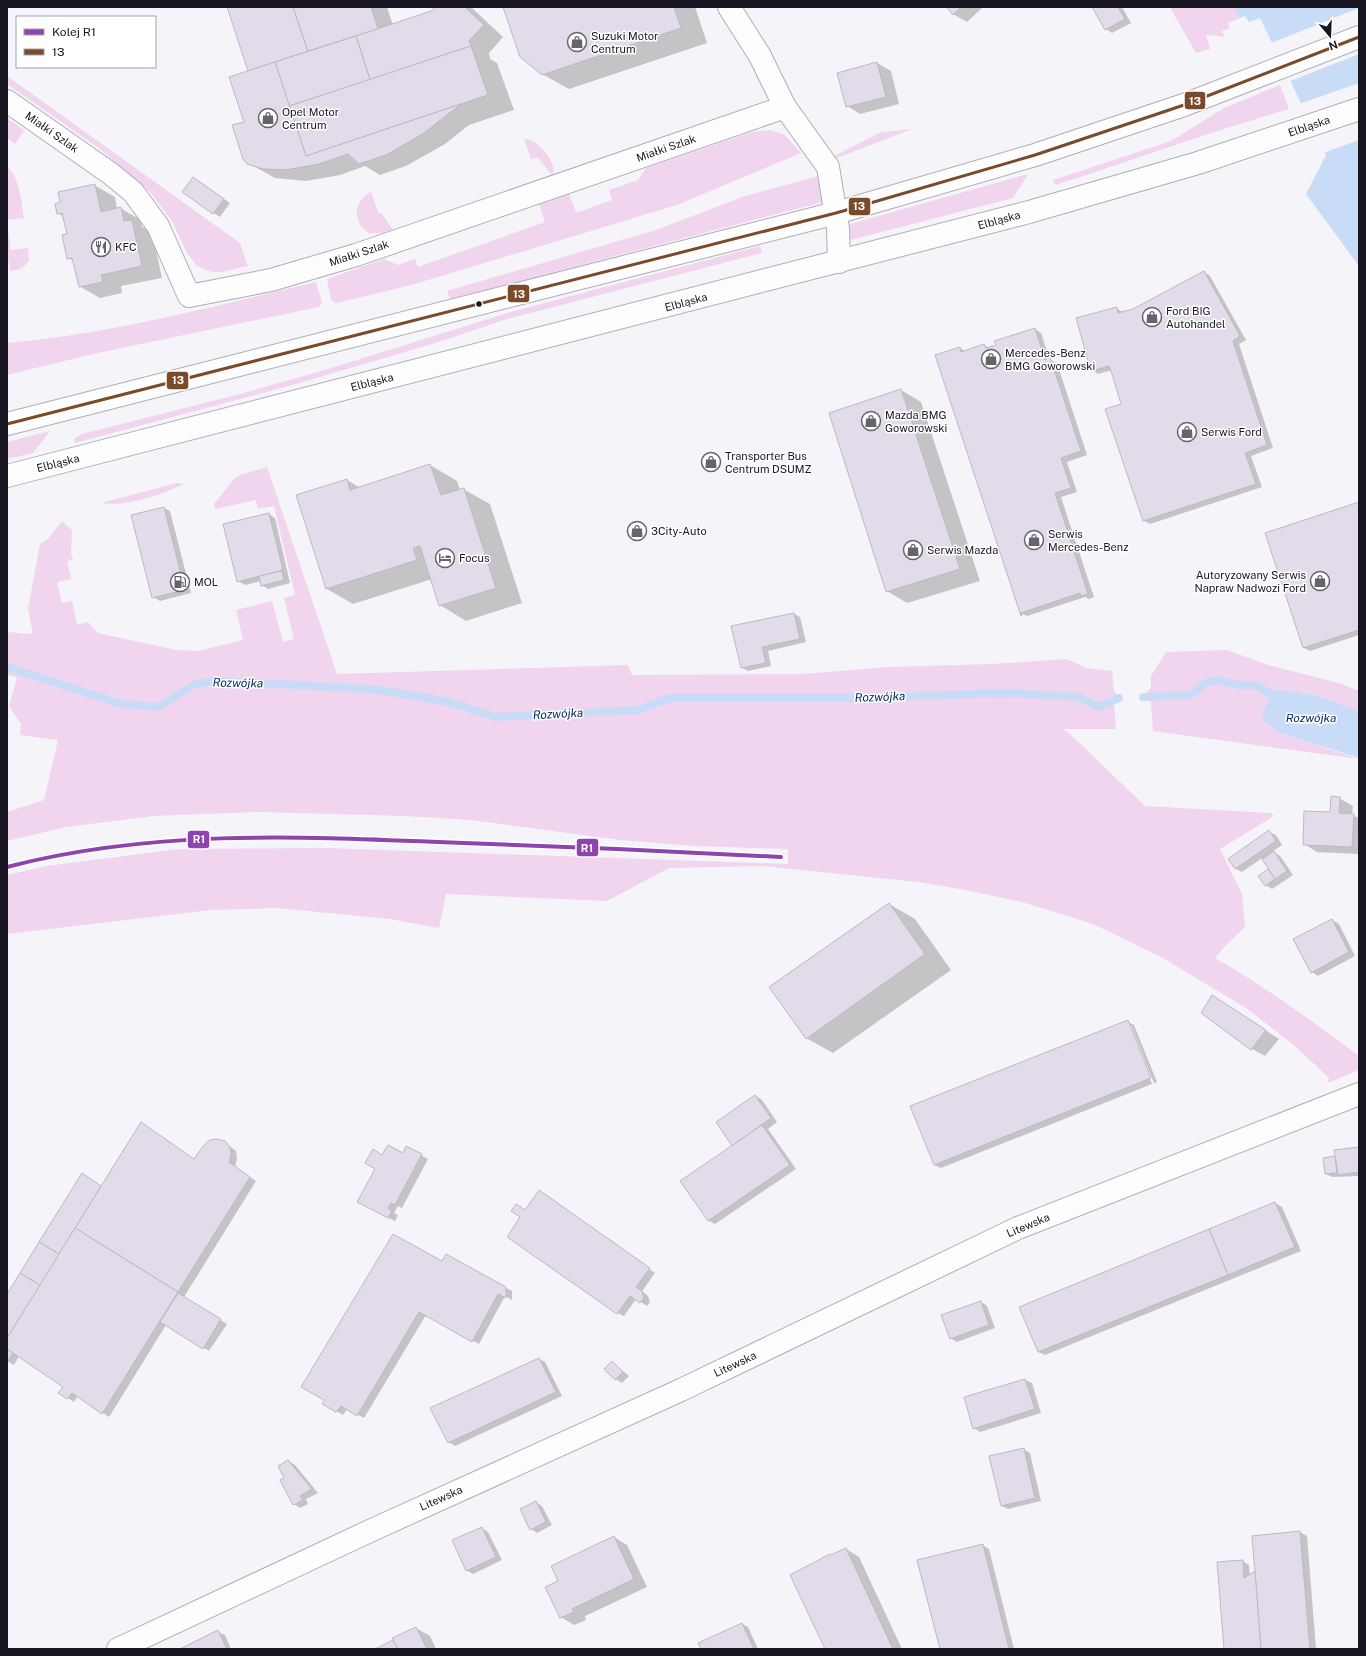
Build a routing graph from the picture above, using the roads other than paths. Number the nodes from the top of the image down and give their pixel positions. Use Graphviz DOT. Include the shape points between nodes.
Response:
graph roads {
  1 [pos="729,7"];
  2 [pos="1359,37"];
  3 [pos="7,101"];
  4 [pos="785,107"];
  5 [pos="1359,109"];
  6 [pos="836,213"];
  7 [pos="839,262"];
  8 [pos="7,424"];
  9 [pos="7,476"];
  10 [pos="1359,1094"];
  11 [pos="118,1649"];
  1 -- 4 [label="main road" via="760,56"];
  2 -- 6 [label="main road" via="1184,105 1035,155"];
  3 -- 4 [label="main road, Miałki Szlak" via="133,192 158,226 189,296 271,280 356,255"];
  4 -- 6 [label="main road" via="828,167"];
  5 -- 7 [label="main road, Elbląska" via="1198,163 1029,212"];
  6 -- 7 [label="main road"];
  6 -- 8 [label="main road"];
  7 -- 9 [label="main road, Elbląska"];
  10 -- 11 [label="main road, Litewska" via="1018,1228 681,1390"];
}
